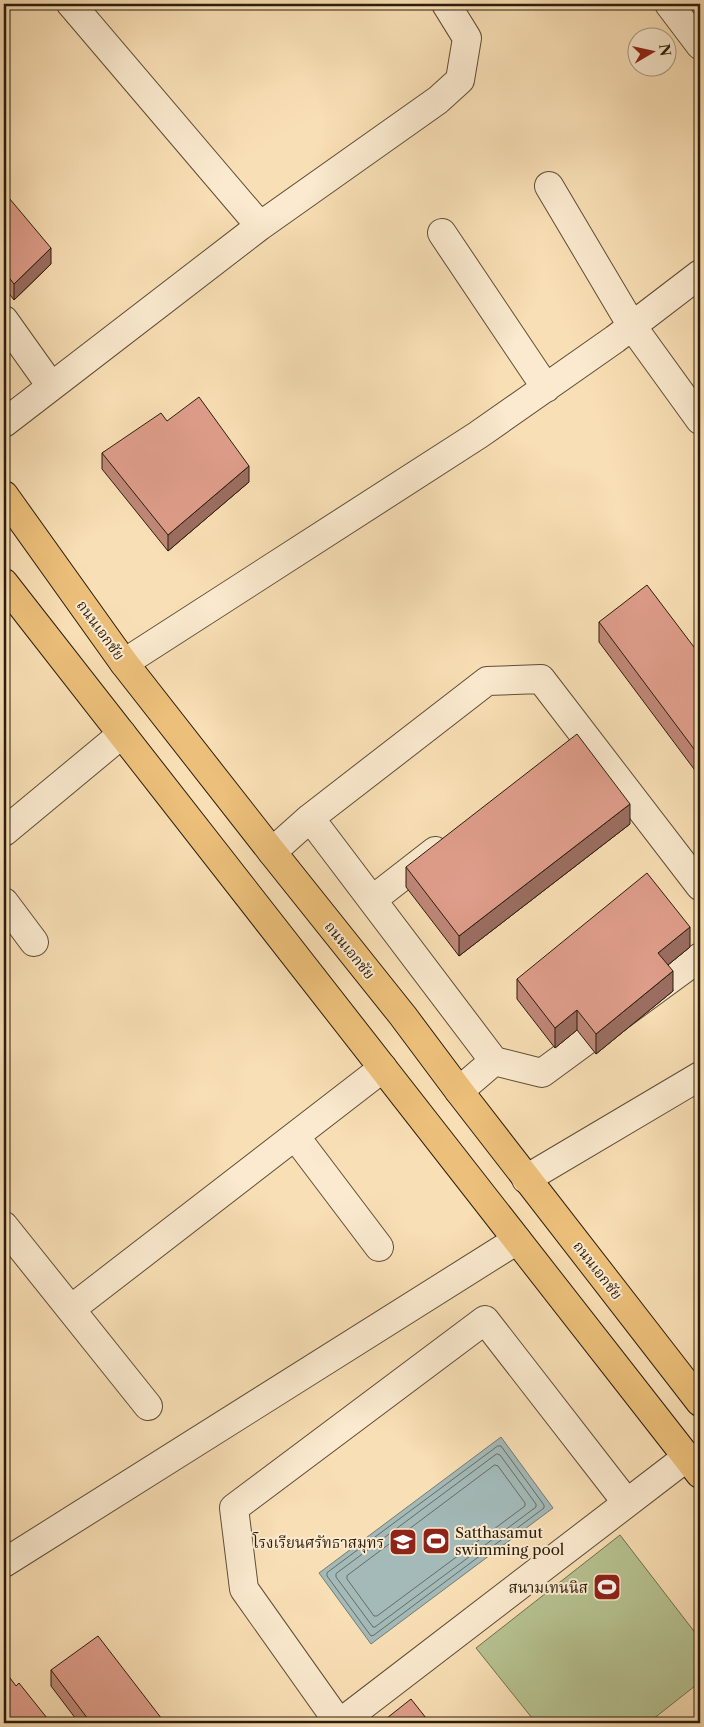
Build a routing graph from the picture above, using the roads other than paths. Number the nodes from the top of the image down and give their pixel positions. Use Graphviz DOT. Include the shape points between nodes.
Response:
graph roads {
  1 [pos="71,4"];
  2 [pos="446,4"];
  3 [pos="669,4"];
  4 [pos="700,45"];
  5 [pos="549,186"];
  6 [pos="260,226"];
  7 [pos="442,233"];
  8 [pos="700,274"];
  9 [pos="4,320"];
  10 [pos="632,326"];
  11 [pos="52,386"];
  12 [pos="546,388"];
  13 [pos="700,420"];
  14 [pos="4,423"];
  15 [pos="4,495"];
  16 [pos="4,583"];
  17 [pos="124,663"];
  18 [pos="122,734"];
  19 [pos="310,818"];
  20 [pos="4,832"];
  21 [pos="450,839"];
  22 [pos="272,852"];
  23 [pos="700,886"];
  24 [pos="372,900"];
  25 [pos="4,902"];
  26 [pos="34,942"];
  27 [pos="700,956"];
  28 [pos="494,1061"];
  29 [pos="383,1068"];
  30 [pos="700,1076"];
  31 [pos="459,1091"];
  32 [pos="295,1136"];
  33 [pos="526,1179"];
  34 [pos="4,1226"];
  35 [pos="517,1240"];
  36 [pos="378,1247"];
  37 [pos="71,1310"];
  38 [pos="700,1402"];
  39 [pos="148,1406"];
  40 [pos="694,1466"];
  41 [pos="628,1503"];
  42 [pos="4,1563"];
  43 [pos="339,1723"];
  1 -- 6 [label="street"];
  2 -- 6 [label="street" via="467,38 460,80 438,100"];
  3 -- 4 [label="street"];
  5 -- 10 [label="street"];
  6 -- 11 [label="street"];
  7 -- 12 [label="street"];
  8 -- 10 [label="street"];
  9 -- 11 [label="street"];
  10 -- 12 [label="street"];
  10 -- 13 [label="street"];
  11 -- 14 [label="street"];
  12 -- 17 [label="street"];
  15 -- 17 [label="main road, ถนนเอกชัย"];
  16 -- 18 [label="main road"];
  17 -- 22 [label="main road, ถนนเอกชัย"];
  18 -- 20 [label="street"];
  18 -- 29 [label="main road"];
  19 -- 22 [label="street"];
  19 -- 23 [label="street" via="486,681 541,679 577,742"];
  19 -- 24 [label="street"];
  21 -- 24 [label="street"];
  22 -- 31 [label="main road, ถนนเอกชัย"];
  24 -- 28 [label="street"];
  25 -- 26 [label="street"];
  27 -- 28 [label="street" via="542,1073"];
  28 -- 31 [label="street"];
  29 -- 32 [label="street"];
  29 -- 35 [label="main road"];
  30 -- 33 [label="street"];
  31 -- 33 [label="main road, ถนนเอกชัย"];
  32 -- 36 [label="street"];
  32 -- 37 [label="street"];
  33 -- 38 [label="main road, ถนนเอกชัย"];
  34 -- 37 [label="street"];
  35 -- 40 [label="main road"];
  35 -- 42 [label="street"];
  37 -- 39 [label="street"];
  40 -- 41 [label="street"];
  41 -- 43 [label="street"];
  41 -- 43 [label="street" via="485,1320 234,1508 244,1589"];
}
